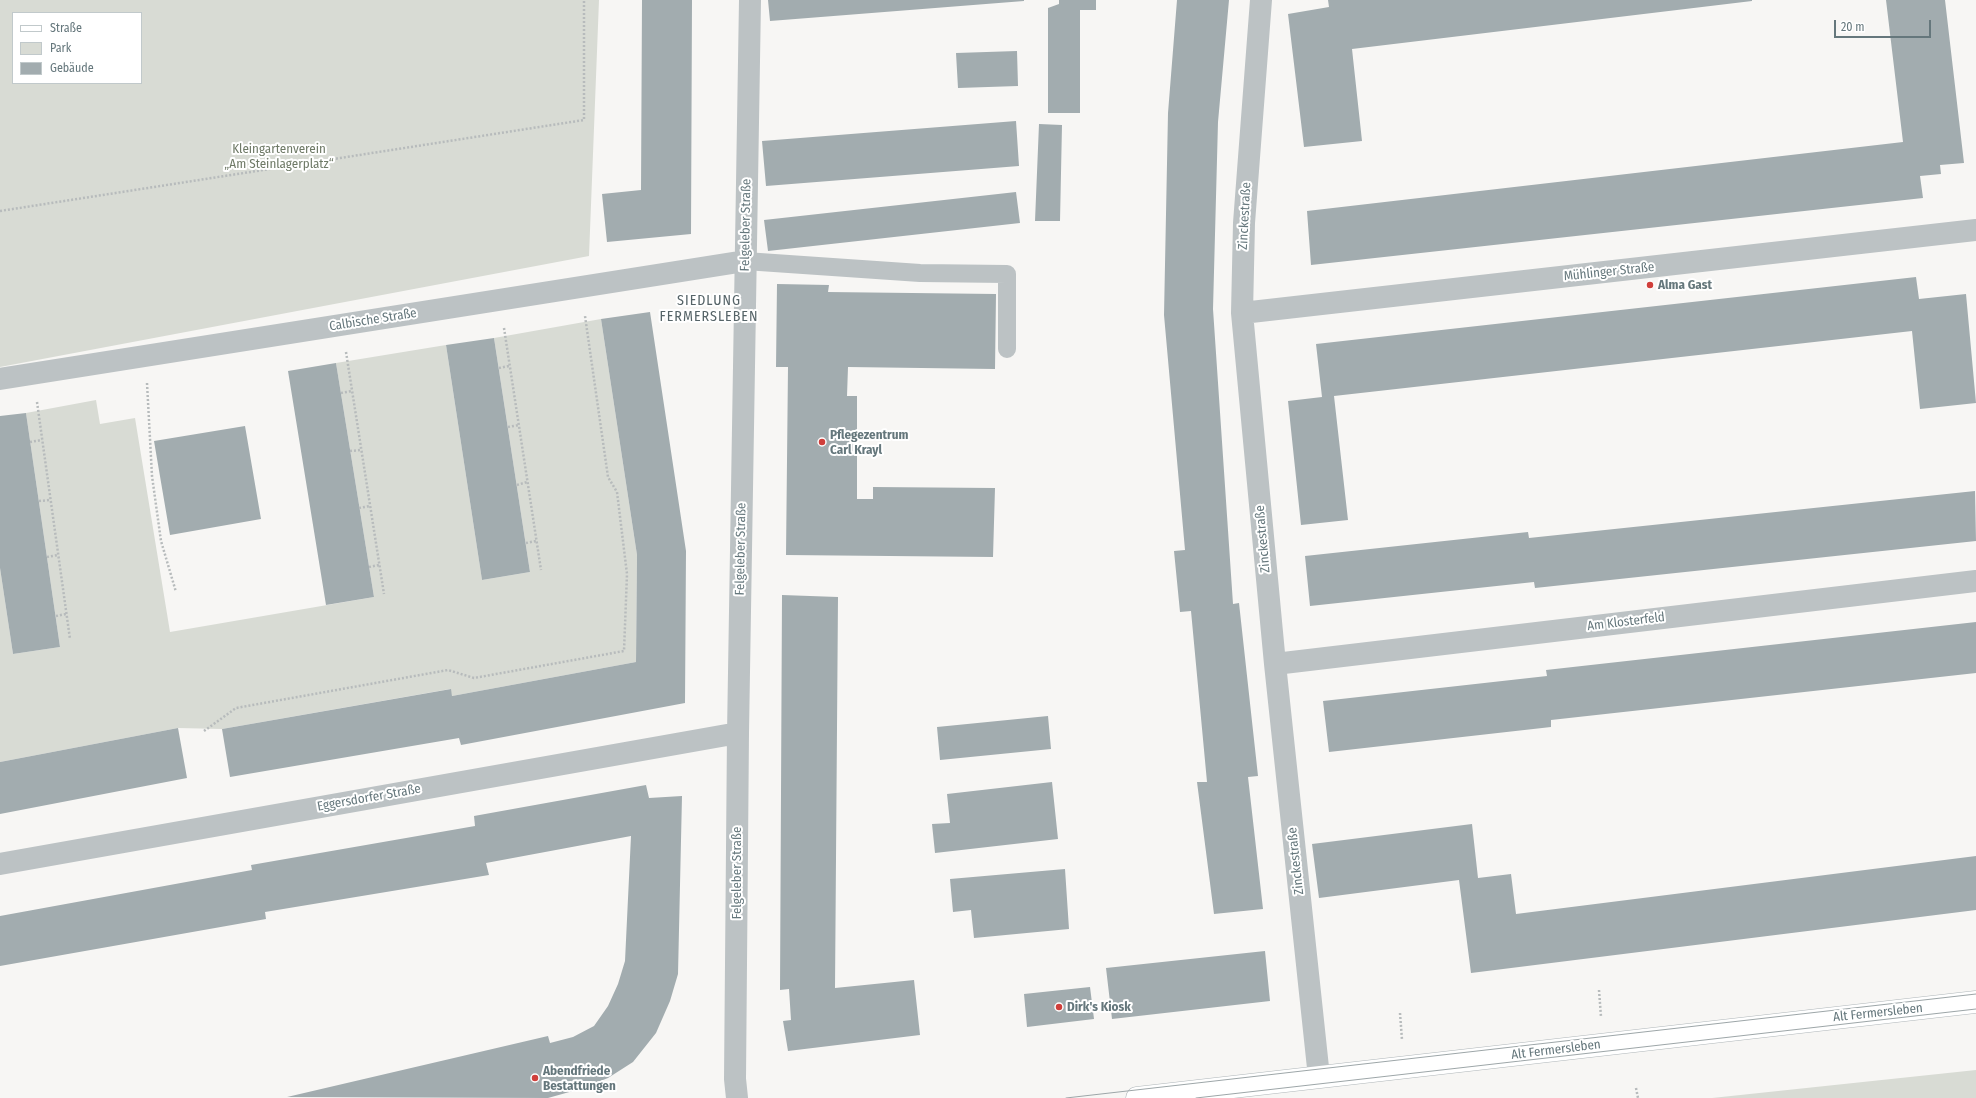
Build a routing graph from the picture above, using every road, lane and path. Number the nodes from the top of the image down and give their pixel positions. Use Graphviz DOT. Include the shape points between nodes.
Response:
graph roads {
  1 [pos="584,0"];
  2 [pos="750,0"];
  3 [pos="1260,0"];
  4 [pos="0,211"];
  5 [pos="1976,230"];
  6 [pos="745,261"];
  7 [pos="580,287"];
  8 [pos="499,300"];
  9 [pos="1242,313"];
  10 [pos="342,325"];
  11 [pos="1007,349"];
  12 [pos="145,357"];
  13 [pos="510,366"];
  14 [pos="499,368"];
  15 [pos="33,374"];
  16 [pos="0,379"];
  17 [pos="352,391"];
  18 [pos="340,393"];
  19 [pos="519,425"];
  20 [pos="508,427"];
  21 [pos="42,440"];
  22 [pos="30,442"];
  23 [pos="361,450"];
  24 [pos="350,451"];
  25 [pos="527,482"];
  26 [pos="517,485"];
  27 [pos="50,500"];
  28 [pos="40,501"];
  29 [pos="370,506"];
  30 [pos="359,508"];
  31 [pos="536,541"];
  32 [pos="526,543"];
  33 [pos="58,555"];
  34 [pos="48,557"];
  35 [pos="380,565"];
  36 [pos="369,567"];
  37 [pos="541,570"];
  38 [pos="1976,581"];
  39 [pos="176,592"];
  40 [pos="384,594"];
  41 [pos="66,614"];
  42 [pos="56,616"];
  43 [pos="70,639"];
  44 [pos="1275,664"];
  45 [pos="204,731"];
  46 [pos="738,733"];
  47 [pos="0,864"];
  48 [pos="1598,990"];
  49 [pos="1976,1002"];
  50 [pos="1601,1017"];
  51 [pos="1319,1077"];
  52 [pos="1636,1088"];
  53 [pos="737,1098"];
  54 [pos="1137,1098"];
  55 [pos="1638,1098"];
  1 -- 4 [label="path" via="584,120"];
  2 -- 6 [label="street, Felgeleber Straße"];
  3 -- 9 [label="street, Zinckestraße" via="1244,223"];
  5 -- 9 [label="street, Mühlinger Straße"];
  6 -- 7 [label="street, Calbische Straße"];
  6 -- 11 [label="lane" via="920,273 1007,274"];
  6 -- 46 [label="street, Felgeleber Straße"];
  7 -- 8 [label="street, Calbische Straße"];
  7 -- 45 [label="path" via="608,478 617,492 627,574 624,651 474,678 448,670 244,706 236,708"];
  8 -- 10 [label="street, Calbische Straße"];
  8 -- 13 [label="path"];
  9 -- 44 [label="street, Zinckestraße"];
  10 -- 12 [label="street, Calbische Straße"];
  10 -- 17 [label="path"];
  12 -- 15 [label="street, Calbische Straße"];
  12 -- 39 [label="path" via="152,476 161,541"];
  13 -- 14 [label="path"];
  13 -- 19 [label="path"];
  15 -- 16 [label="street, Calbische Straße"];
  15 -- 21 [label="path"];
  17 -- 18 [label="path"];
  17 -- 23 [label="path"];
  19 -- 20 [label="path"];
  19 -- 25 [label="path"];
  21 -- 22 [label="path"];
  21 -- 27 [label="path"];
  23 -- 24 [label="path"];
  23 -- 29 [label="path"];
  25 -- 26 [label="path"];
  25 -- 31 [label="path"];
  27 -- 28 [label="path"];
  27 -- 33 [label="path"];
  29 -- 30 [label="path"];
  29 -- 35 [label="path"];
  31 -- 32 [label="path"];
  31 -- 37 [label="path"];
  33 -- 34 [label="path"];
  33 -- 41 [label="path"];
  35 -- 36 [label="path"];
  35 -- 40 [label="path"];
  38 -- 44 [label="street, Am Klosterfeld"];
  41 -- 42 [label="path"];
  41 -- 43 [label="path"];
  44 -- 51 [label="street, Zinckestraße"];
  46 -- 47 [label="street, Eggersdorfer Straße"];
  46 -- 53 [label="street, Felgeleber Straße" via="735,1078"];
  48 -- 50 [label="path"];
  49 -- 51 [label="main road, Alt Fermersleben"];
  51 -- 54 [label="main road, Alt Fermersleben"];
  52 -- 55 [label="path"];
}
